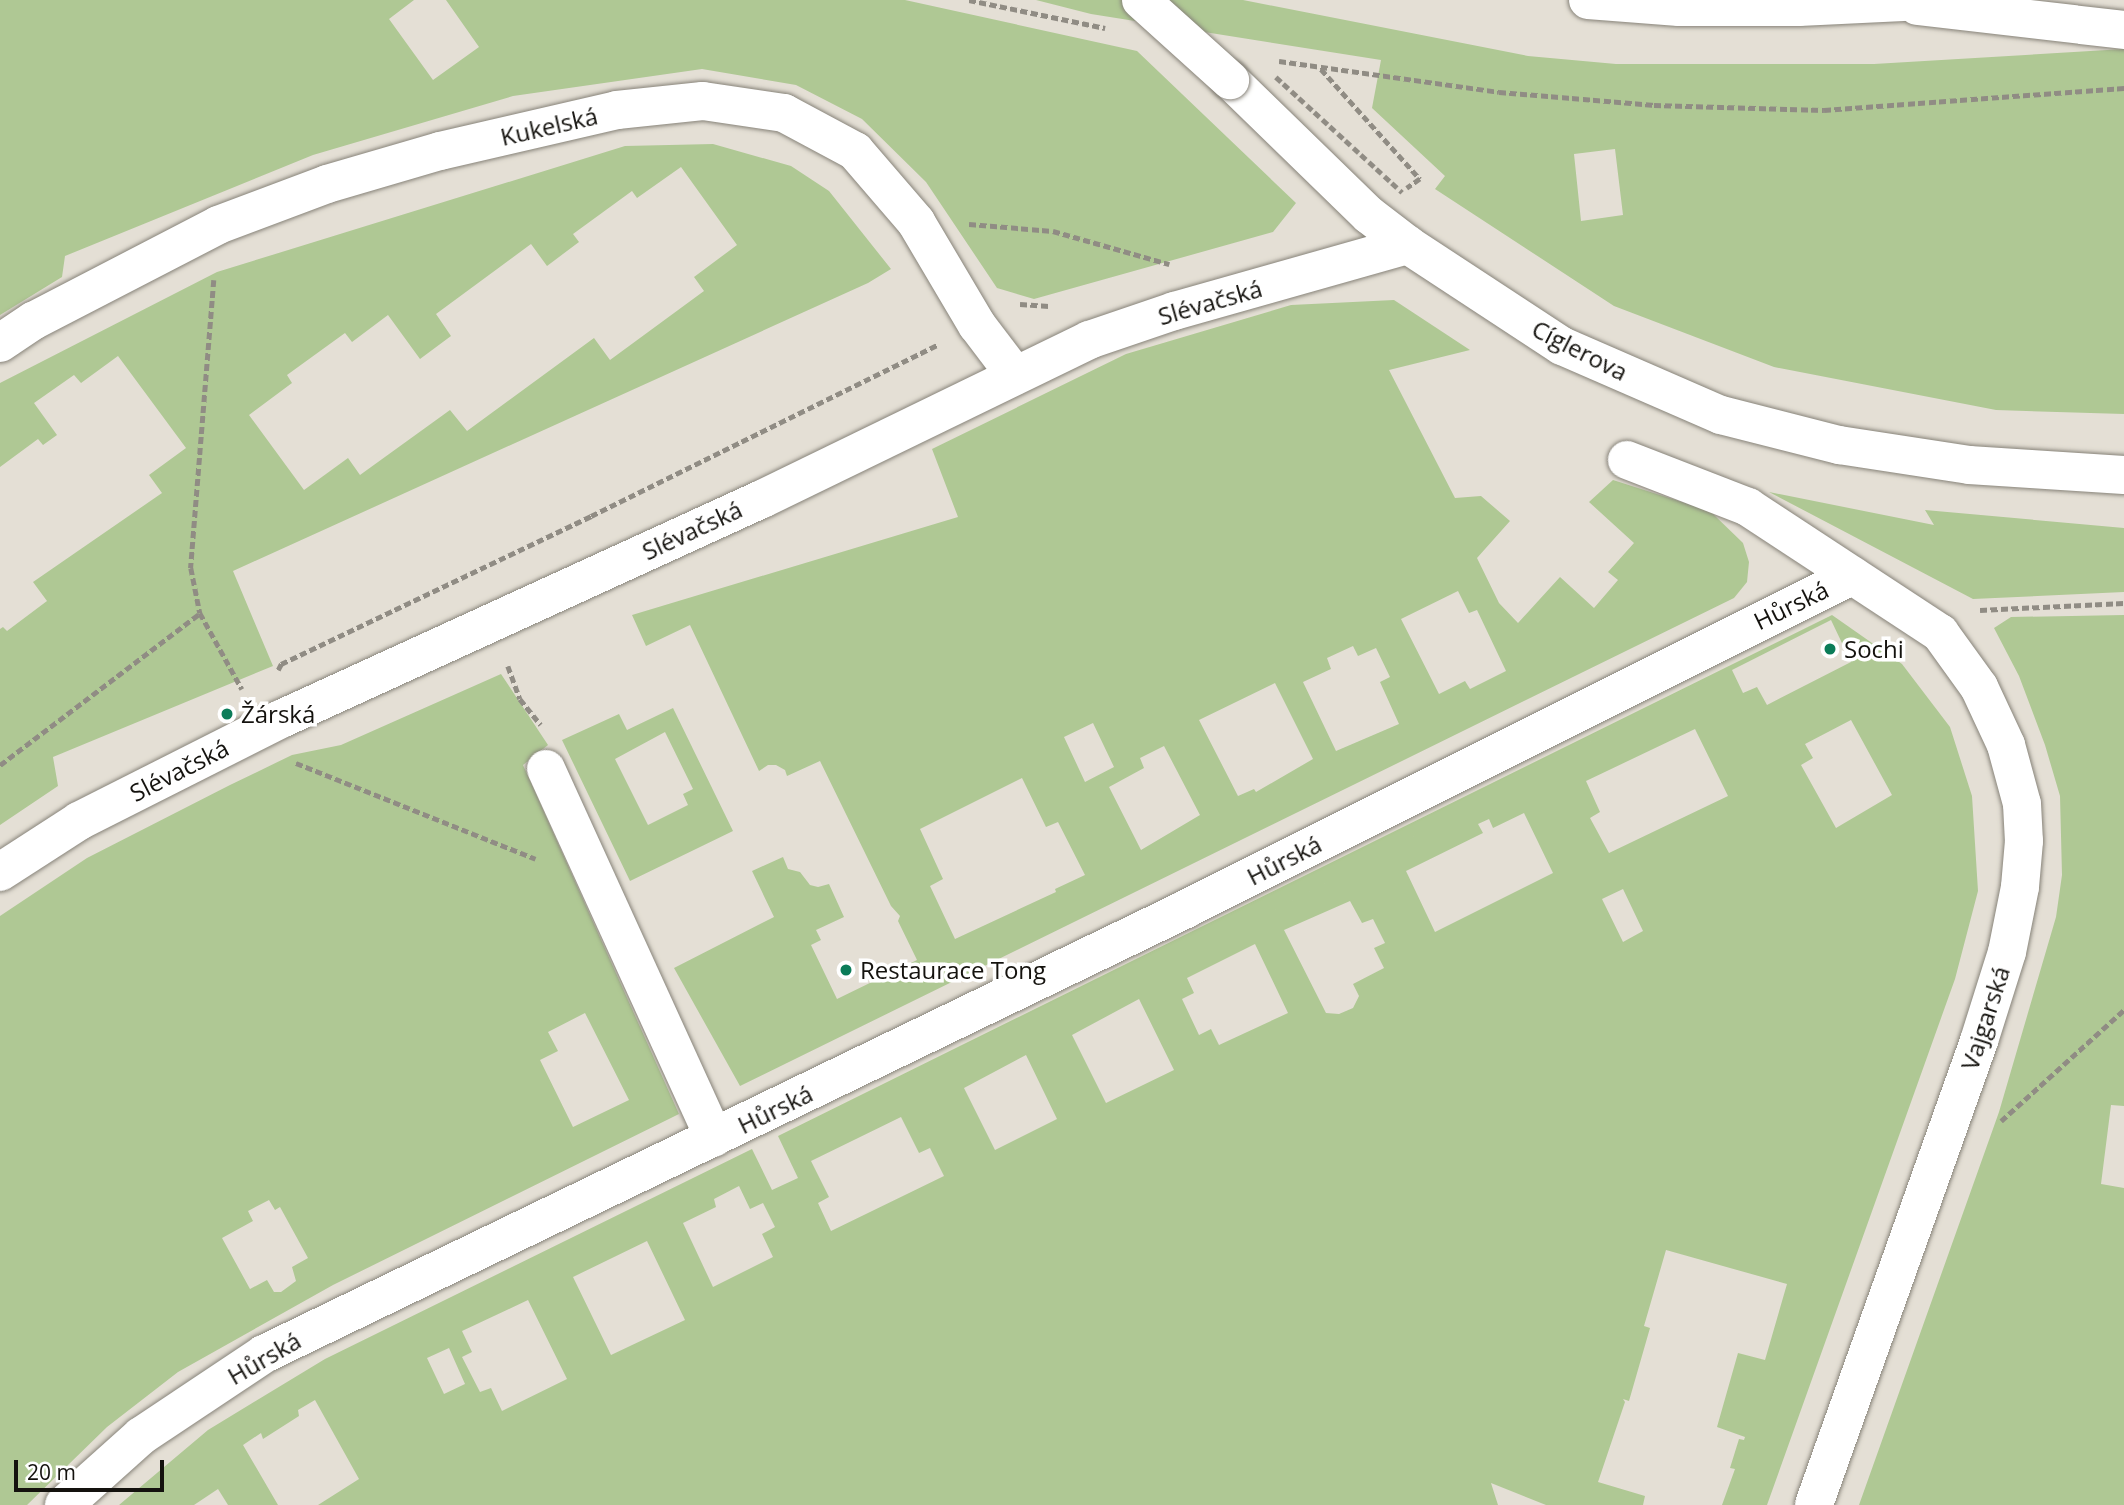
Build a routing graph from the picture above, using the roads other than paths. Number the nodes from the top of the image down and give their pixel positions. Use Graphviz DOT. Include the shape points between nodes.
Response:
graph roads {
  1 [pos="1141,0"];
  2 [pos="1588,0"];
  3 [pos="1945,0"];
  4 [pos="1894,4"];
  5 [pos="2124,30"];
  6 [pos="1408,245"];
  7 [pos="0,344"];
  8 [pos="1015,375"];
  9 [pos="1627,460"];
  10 [pos="2124,474"];
  11 [pos="1852,576"];
  12 [pos="546,769"];
  13 [pos="0,872"];
  14 [pos="714,1138"];
  15 [pos="64,1505"];
  16 [pos="1814,1505"];
  1 -- 6 [label="street, Cíglerova, bridge" via="1369,215"];
  2 -- 4 [label="street" via="1679,7"];
  3 -- 4 [label="street"];
  4 -- 5 [label="street"];
  6 -- 8 [label="street, Slévačská" via="1174,311 1089,340"];
  6 -- 10 [label="street, Cíglerova" via="1562,346 1721,415 1839,445 1969,465"];
  7 -- 8 [label="street, Kukelská" via="33,321 218,225 327,184 440,150 617,110 703,101 784,113 855,151 916,222 977,325"];
  8 -- 13 [label="street, Slévačská" via="762,499 281,719 79,821"];
  9 -- 11 [label="street, Vajgarská" via="1748,507"];
  11 -- 14 [label="street, Hůrská"];
  11 -- 16 [label="street, Vajgarská" via="1941,634 1979,687 2006,745 2022,804 2024,841 2007,952 1979,1041"];
  12 -- 14 [label="street, Hůrská"];
  14 -- 15 [label="street, Hůrská" via="264,1354 141,1436"];
}
